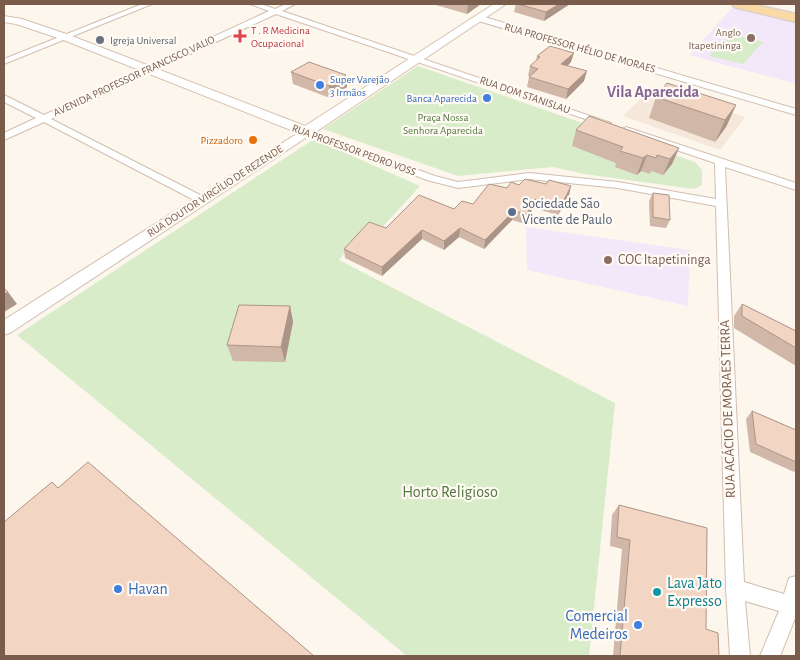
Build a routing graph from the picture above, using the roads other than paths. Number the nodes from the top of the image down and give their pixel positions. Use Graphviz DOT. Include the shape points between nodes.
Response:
graph roads {
  1 [pos="148,4"];
  2 [pos="254,4"];
  3 [pos="291,4"];
  4 [pos="500,4"];
  5 [pos="738,4"];
  6 [pos="752,4"];
  7 [pos="275,11"];
  8 [pos="796,14"];
  9 [pos="478,18"];
  10 [pos="796,18"];
  11 [pos="4,19"];
  12 [pos="65,37"];
  13 [pos="417,58"];
  14 [pos="4,62"];
  15 [pos="148,70"];
  16 [pos="4,98"];
  17 [pos="796,112"];
  18 [pos="43,118"];
  19 [pos="306,132"];
  20 [pos="4,137"];
  21 [pos="720,161"];
  22 [pos="796,187"];
  23 [pos="200,199"];
  24 [pos="720,203"];
  25 [pos="4,328"];
  26 [pos="796,585"];
  27 [pos="735,589"];
  28 [pos="794,608"];
  29 [pos="740,656"];
  30 [pos="770,656"];
  1 -- 12 [label="street"];
  2 -- 7 [label="street, RUA DOM STANISLAU"];
  3 -- 7 [label="street, AVENIDA PROFESSOR FRANCISCO VALIO"];
  4 -- 9 [label="main road, RUA DOUTOR VIRGÍLIO DE REZENDE"];
  5 -- 10 [label="main road"];
  6 -- 8 [label="main road"];
  7 -- 13 [label="street, RUA DOM STANISLAU"];
  7 -- 15 [label="street, AVENIDA PROFESSOR FRANCISCO VALIO"];
  9 -- 13 [label="main road, RUA DOUTOR VIRGÍLIO DE REZENDE"];
  9 -- 17 [label="street, RUA PROFESSOR HÉLIO DE MORAES"];
  11 -- 12 [label="main road, RUA PROFESSOR PEDRO VOSS"];
  12 -- 14 [label="street"];
  12 -- 15 [label="main road, RUA PROFESSOR PEDRO VOSS"];
  13 -- 19 [label="main road, RUA DOUTOR VIRGÍLIO DE REZENDE"];
  13 -- 21 [label="street, RUA DOM STANISLAU"];
  15 -- 18 [label="street, AVENIDA PROFESSOR FRANCISCO VALIO"];
  15 -- 19 [label="main road, RUA PROFESSOR PEDRO VOSS"];
  16 -- 18 [label="street"];
  18 -- 20 [label="street, AVENIDA PROFESSOR FRANCISCO VALIO"];
  18 -- 23 [label="street"];
  19 -- 23 [label="street, RUA DOUTOR VIRGÍLIO DE REZENDE"];
  19 -- 24 [label="street, RUA PROFESSOR PEDRO VOSS" via="458,185 529,176 618,185"];
  21 -- 22 [label="street, RUA DOM STANISLAU"];
  21 -- 24 [label="street, RUA ACÁCIO DE MORAES TERRA"];
  23 -- 25 [label="street, RUA DOUTOR VIRGÍLIO DE REZENDE"];
  24 -- 27 [label="street, RUA ACÁCIO DE MORAES TERRA"];
  26 -- 28 [label="street"];
  27 -- 28 [label="street"];
  27 -- 29 [label="street, RUA ACÁCIO DE MORAES TERRA"];
  28 -- 30 [label="street"];
}
